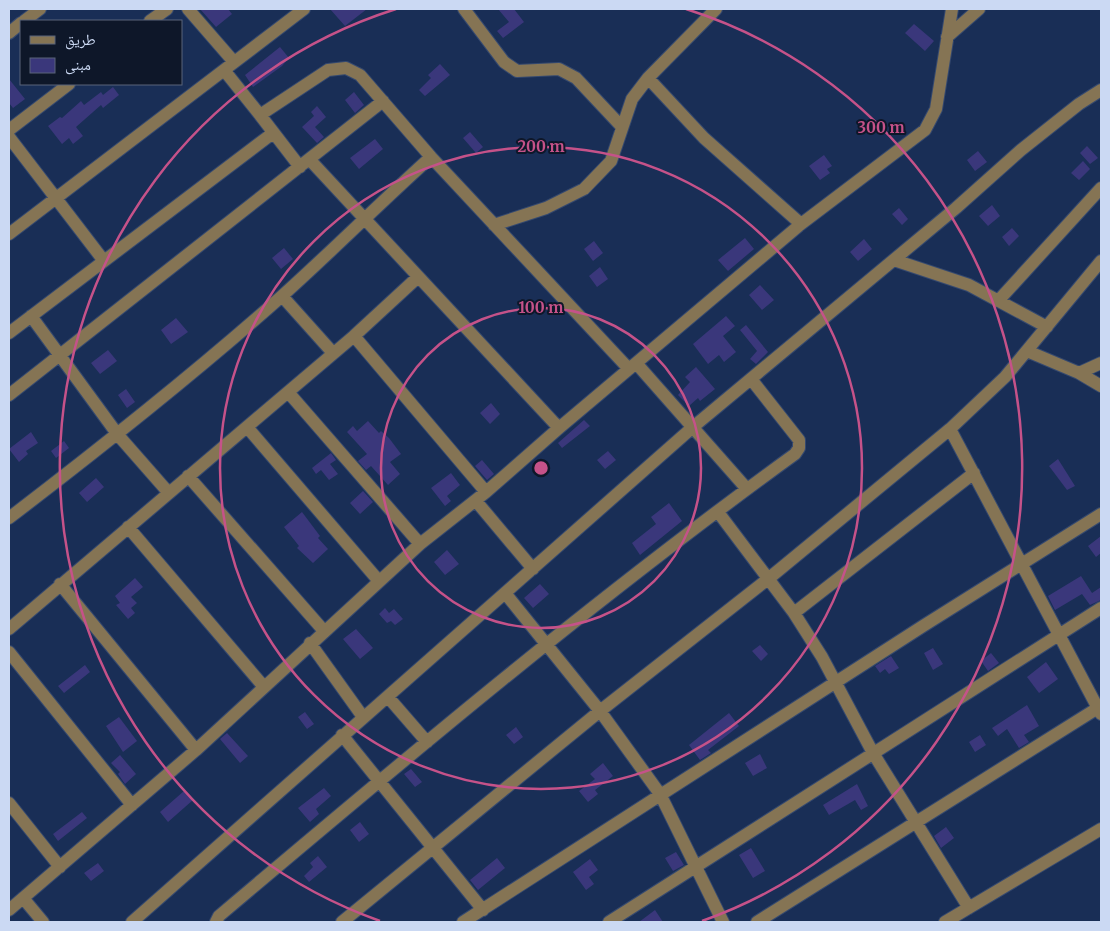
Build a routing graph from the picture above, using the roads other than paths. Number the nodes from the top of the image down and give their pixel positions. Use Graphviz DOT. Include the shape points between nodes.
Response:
graph roads {
  1 [pos="40,9"];
  2 [pos="167,9"];
  3 [pos="188,9"];
  4 [pos="304,9"];
  5 [pos="464,9"];
  6 [pos="716,9"];
  7 [pos="952,9"];
  8 [pos="979,9"];
  9 [pos="26,20"];
  10 [pos="151,20"];
  11 [pos="20,24"];
  12 [pos="9,33"];
  13 [pos="947,37"];
  14 [pos="229,66"];
  15 [pos="648,78"];
  16 [pos="68,85"];
  17 [pos="1101,90"];
  18 [pos="383,101"];
  19 [pos="260,115"];
  20 [pos="622,127"];
  21 [pos="9,130"];
  22 [pos="274,133"];
  23 [pos="9,136"];
  24 [pos="432,157"];
  25 [pos="305,164"];
  26 [pos="1101,188"];
  27 [pos="56,197"];
  28 [pos="364,217"];
  29 [pos="802,224"];
  30 [pos="494,225"];
  31 [pos="9,234"];
  32 [pos="894,260"];
  33 [pos="104,261"];
  34 [pos="1101,261"];
  35 [pos="418,277"];
  36 [pos="282,296"];
  37 [pos="998,300"];
  38 [pos="31,316"];
  39 [pos="1047,327"];
  40 [pos="9,333"];
  41 [pos="354,336"];
  42 [pos="1027,351"];
  43 [pos="333,353"];
  44 [pos="61,354"];
  45 [pos="1101,363"];
  46 [pos="632,366"];
  47 [pos="1079,373"];
  48 [pos="751,380"];
  49 [pos="1101,386"];
  50 [pos="288,392"];
  51 [pos="9,395"];
  52 [pos="247,427"];
  53 [pos="693,427"];
  54 [pos="559,428"];
  55 [pos="950,429"];
  56 [pos="118,435"];
  57 [pos="974,473"];
  58 [pos="188,476"];
  59 [pos="747,489"];
  60 [pos="168,492"];
  61 [pos="486,492"];
  62 [pos="476,500"];
  63 [pos="718,512"];
  64 [pos="1101,514"];
  65 [pos="9,518"];
  66 [pos="128,527"];
  67 [pos="420,544"];
  68 [pos="1022,562"];
  69 [pos="533,569"];
  70 [pos="768,579"];
  71 [pos="378,580"];
  72 [pos="60,584"];
  73 [pos="505,593"];
  74 [pos="1101,608"];
  75 [pos="794,613"];
  76 [pos="9,629"];
  77 [pos="324,631"];
  78 [pos="1059,633"];
  79 [pos="310,644"];
  80 [pos="547,645"];
  81 [pos="9,652"];
  82 [pos="837,682"];
  83 [pos="264,687"];
  84 [pos="388,697"];
  85 [pos="1100,709"];
  86 [pos="600,711"];
  87 [pos="363,717"];
  88 [pos="342,735"];
  89 [pos="427,742"];
  90 [pos="196,750"];
  91 [pos="873,753"];
  92 [pos="380,780"];
  93 [pos="660,794"];
  94 [pos="9,803"];
  95 [pos="132,805"];
  96 [pos="915,822"];
  97 [pos="1101,829"];
  98 [pos="434,847"];
  99 [pos="695,866"];
  100 [pos="60,867"];
  101 [pos="23,898"];
  102 [pos="969,908"];
  103 [pos="9,910"];
  104 [pos="478,916"];
  105 [pos="43,922"];
  106 [pos="132,922"];
  107 [pos="216,922"];
  108 [pos="342,922"];
  109 [pos="463,922"];
  110 [pos="609,922"];
  111 [pos="723,922"];
  112 [pos="757,922"];
  113 [pos="945,922"];
  1 -- 9 [label="street"];
  2 -- 10 [label="street"];
  3 -- 14 [label="street"];
  4 -- 14 [label="street"];
  5 -- 20 [label="street" via="504,62 517,71 559,69 576,78"];
  6 -- 15 [label="street"];
  7 -- 13 [label="street"];
  8 -- 13 [label="street"];
  11 -- 12 [label="street"];
  13 -- 29 [label="street" via="936,109 925,130"];
  14 -- 19 [label="street"];
  14 -- 27 [label="street"];
  15 -- 20 [label="street" via="632,99"];
  15 -- 29 [label="street" via="704,138"];
  16 -- 21 [label="street"];
  17 -- 32 [label="street" via="1022,150"];
  18 -- 19 [label="street" via="360,75 346,68 328,70"];
  18 -- 24 [label="street"];
  18 -- 25 [label="street"];
  19 -- 22 [label="street"];
  20 -- 30 [label="street" via="611,161 584,189 546,208"];
  22 -- 25 [label="street"];
  22 -- 33 [label="street"];
  23 -- 27 [label="street"];
  24 -- 28 [label="street"];
  24 -- 30 [label="street"];
  25 -- 28 [label="street"];
  25 -- 44 [label="street"];
  26 -- 37 [label="street"];
  27 -- 31 [label="street"];
  27 -- 33 [label="street"];
  28 -- 35 [label="street"];
  28 -- 36 [label="street"];
  29 -- 46 [label="street"];
  30 -- 46 [label="street"];
  32 -- 37 [label="street" via="969,286"];
  32 -- 48 [label="street"];
  33 -- 38 [label="street"];
  34 -- 39 [label="street"];
  35 -- 41 [label="street"];
  35 -- 54 [label="street"];
  36 -- 43 [label="street"];
  36 -- 56 [label="street"];
  37 -- 39 [label="street"];
  38 -- 40 [label="street"];
  38 -- 44 [label="street"];
  39 -- 42 [label="street"];
  41 -- 43 [label="street"];
  41 -- 61 [label="street"];
  42 -- 47 [label="street"];
  42 -- 55 [label="street" via="1005,377"];
  43 -- 50 [label="street"];
  44 -- 51 [label="street"];
  44 -- 56 [label="street"];
  45 -- 47 [label="street"];
  46 -- 53 [label="street"];
  46 -- 54 [label="street"];
  47 -- 49 [label="street"];
  48 -- 53 [label="street"];
  48 -- 59 [label="street" via="799,440 800,448"];
  50 -- 52 [label="street"];
  50 -- 67 [label="street"];
  52 -- 58 [label="street"];
  52 -- 71 [label="street"];
  53 -- 59 [label="street"];
  53 -- 69 [label="street"];
  54 -- 61 [label="street"];
  55 -- 57 [label="street"];
  55 -- 70 [label="street"];
  56 -- 60 [label="street"];
  56 -- 65 [label="street"];
  57 -- 68 [label="street"];
  57 -- 75 [label="street"];
  58 -- 60 [label="street"];
  58 -- 77 [label="street"];
  59 -- 63 [label="street"];
  60 -- 66 [label="street"];
  61 -- 62 [label="street"];
  62 -- 67 [label="street"];
  62 -- 69 [label="street"];
  63 -- 70 [label="street"];
  63 -- 80 [label="street"];
  64 -- 68 [label="street"];
  66 -- 72 [label="street"];
  66 -- 83 [label="street"];
  67 -- 71 [label="street"];
  68 -- 78 [label="street"];
  68 -- 82 [label="street"];
  69 -- 73 [label="street"];
  70 -- 75 [label="street"];
  70 -- 86 [label="street"];
  71 -- 77 [label="street"];
  72 -- 76 [label="street"];
  72 -- 90 [label="street"];
  73 -- 80 [label="street"];
  73 -- 84 [label="street"];
  74 -- 78 [label="street"];
  75 -- 82 [label="street"];
  77 -- 79 [label="street"];
  78 -- 85 [label="street"];
  78 -- 91 [label="street"];
  79 -- 83 [label="street"];
  79 -- 87 [label="street"];
  80 -- 86 [label="street"];
  80 -- 89 [label="street"];
  81 -- 95 [label="street"];
  82 -- 91 [label="street"];
  82 -- 93 [label="street"];
  83 -- 90 [label="street"];
  84 -- 87 [label="street"];
  84 -- 89 [label="street"];
  85 -- 96 [label="street"];
  86 -- 93 [label="street"];
  86 -- 98 [label="street"];
  87 -- 88 [label="street"];
  88 -- 92 [label="street"];
  88 -- 106 [label="street"];
  89 -- 92 [label="street"];
  90 -- 95 [label="street"];
  91 -- 96 [label="street"];
  91 -- 99 [label="street"];
  92 -- 98 [label="street"];
  92 -- 107 [label="street" via="219,916"];
  93 -- 99 [label="street"];
  93 -- 104 [label="street"];
  94 -- 100 [label="street"];
  95 -- 100 [label="street"];
  96 -- 102 [label="street"];
  96 -- 112 [label="street"];
  97 -- 102 [label="street"];
  98 -- 104 [label="street"];
  98 -- 108 [label="street"];
  99 -- 110 [label="street"];
  99 -- 111 [label="street"];
  100 -- 101 [label="street"];
  101 -- 103 [label="street"];
  101 -- 105 [label="street"];
  102 -- 113 [label="street"];
  104 -- 109 [label="street"];
}
